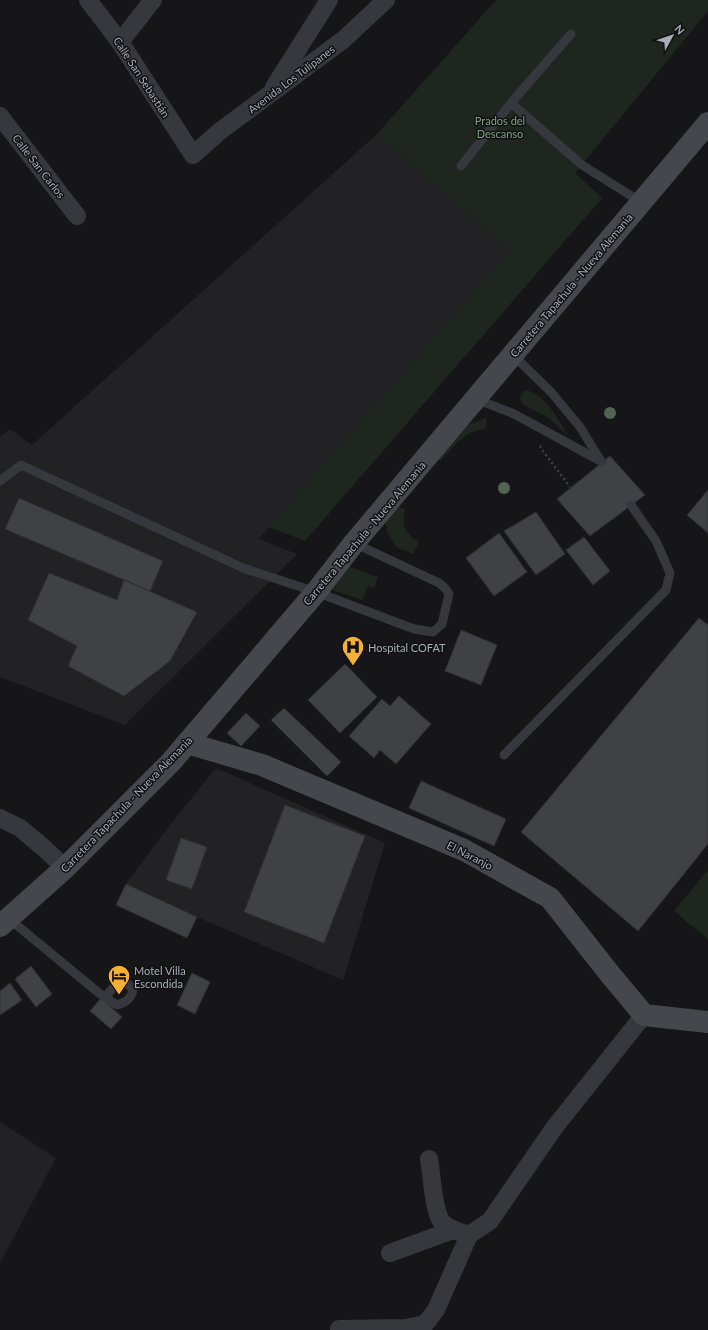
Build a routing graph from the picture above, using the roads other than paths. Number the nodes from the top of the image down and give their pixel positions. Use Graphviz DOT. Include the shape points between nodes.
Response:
graph roads {
  1 [pos="88,0"];
  2 [pos="153,0"];
  3 [pos="328,0"];
  4 [pos="386,0"];
  5 [pos="571,34"];
  6 [pos="120,42"];
  7 [pos="268,97"];
  8 [pos="511,103"];
  9 [pos="0,116"];
  10 [pos="708,123"];
  11 [pos="193,155"];
  12 [pos="461,166"];
  13 [pos="641,202"];
  14 [pos="77,216"];
  15 [pos="512,354"];
  16 [pos="476,399"];
  17 [pos="0,481"];
  18 [pos="631,505"];
  19 [pos="354,543"];
  20 [pos="316,592"];
  21 [pos="187,743"];
  22 [pos="504,755"];
  23 [pos="0,818"];
  24 [pos="65,868"];
  25 [pos="4,922"];
  26 [pos="105,997"];
  27 [pos="644,1015"];
  28 [pos="708,1022"];
  29 [pos="429,1159"];
  30 [pos="461,1232"];
  31 [pos="390,1253"];
  32 [pos="339,1329"];
  1 -- 6 [label="street, Calle San Sebastián"];
  2 -- 6 [label="street"];
  3 -- 7 [label="street"];
  4 -- 7 [label="street, Avenida Los Tulipanes" via="343,40"];
  5 -- 8 [label="lane"];
  6 -- 11 [label="street, Calle San Sebastián"];
  7 -- 11 [label="street, Avenida Los Tulipanes" via="220,131"];
  8 -- 12 [label="lane"];
  8 -- 13 [label="lane" via="582,165"];
  9 -- 14 [label="street, Calle San Carlos"];
  10 -- 13 [label="main road, Carretera Tapachula - Nueva Alemania"];
  13 -- 15 [label="main road, Carretera Tapachula - Nueva Alemania"];
  15 -- 16 [label="main road, Carretera Tapachula - Nueva Alemania"];
  15 -- 16 [label="lane" via="551,392 580,427 602,462 512,413"];
  16 -- 19 [label="main road, Carretera Tapachula - Nueva Alemania"];
  17 -- 20 [label="lane" via="21,465 243,568"];
  18 -- 22 [label="lane" via="656,542 670,573 666,590"];
  19 -- 20 [label="main road, Carretera Tapachula - Nueva Alemania"];
  19 -- 20 [label="lane" via="445,588 449,594 439,628 433,632 414,629"];
  20 -- 21 [label="main road, Carretera Tapachula - Nueva Alemania"];
  21 -- 24 [label="main road, Carretera Tapachula - Nueva Alemania"];
  21 -- 27 [label="main road, El Naranjo" via="262,765 464,850 550,898"];
  23 -- 24 [label="street" via="20,828"];
  24 -- 25 [label="main road, Carretera Tapachula - Nueva Alemania"];
  25 -- 26 [label="lane"];
  27 -- 28 [label="main road"];
  27 -- 30 [label="street" via="554,1128 490,1221"];
  29 -- 30 [label="street" via="437,1210 442,1222"];
  30 -- 31 [label="street"];
  30 -- 32 [label="street" via="436,1310 424,1324 405,1328"];
}
